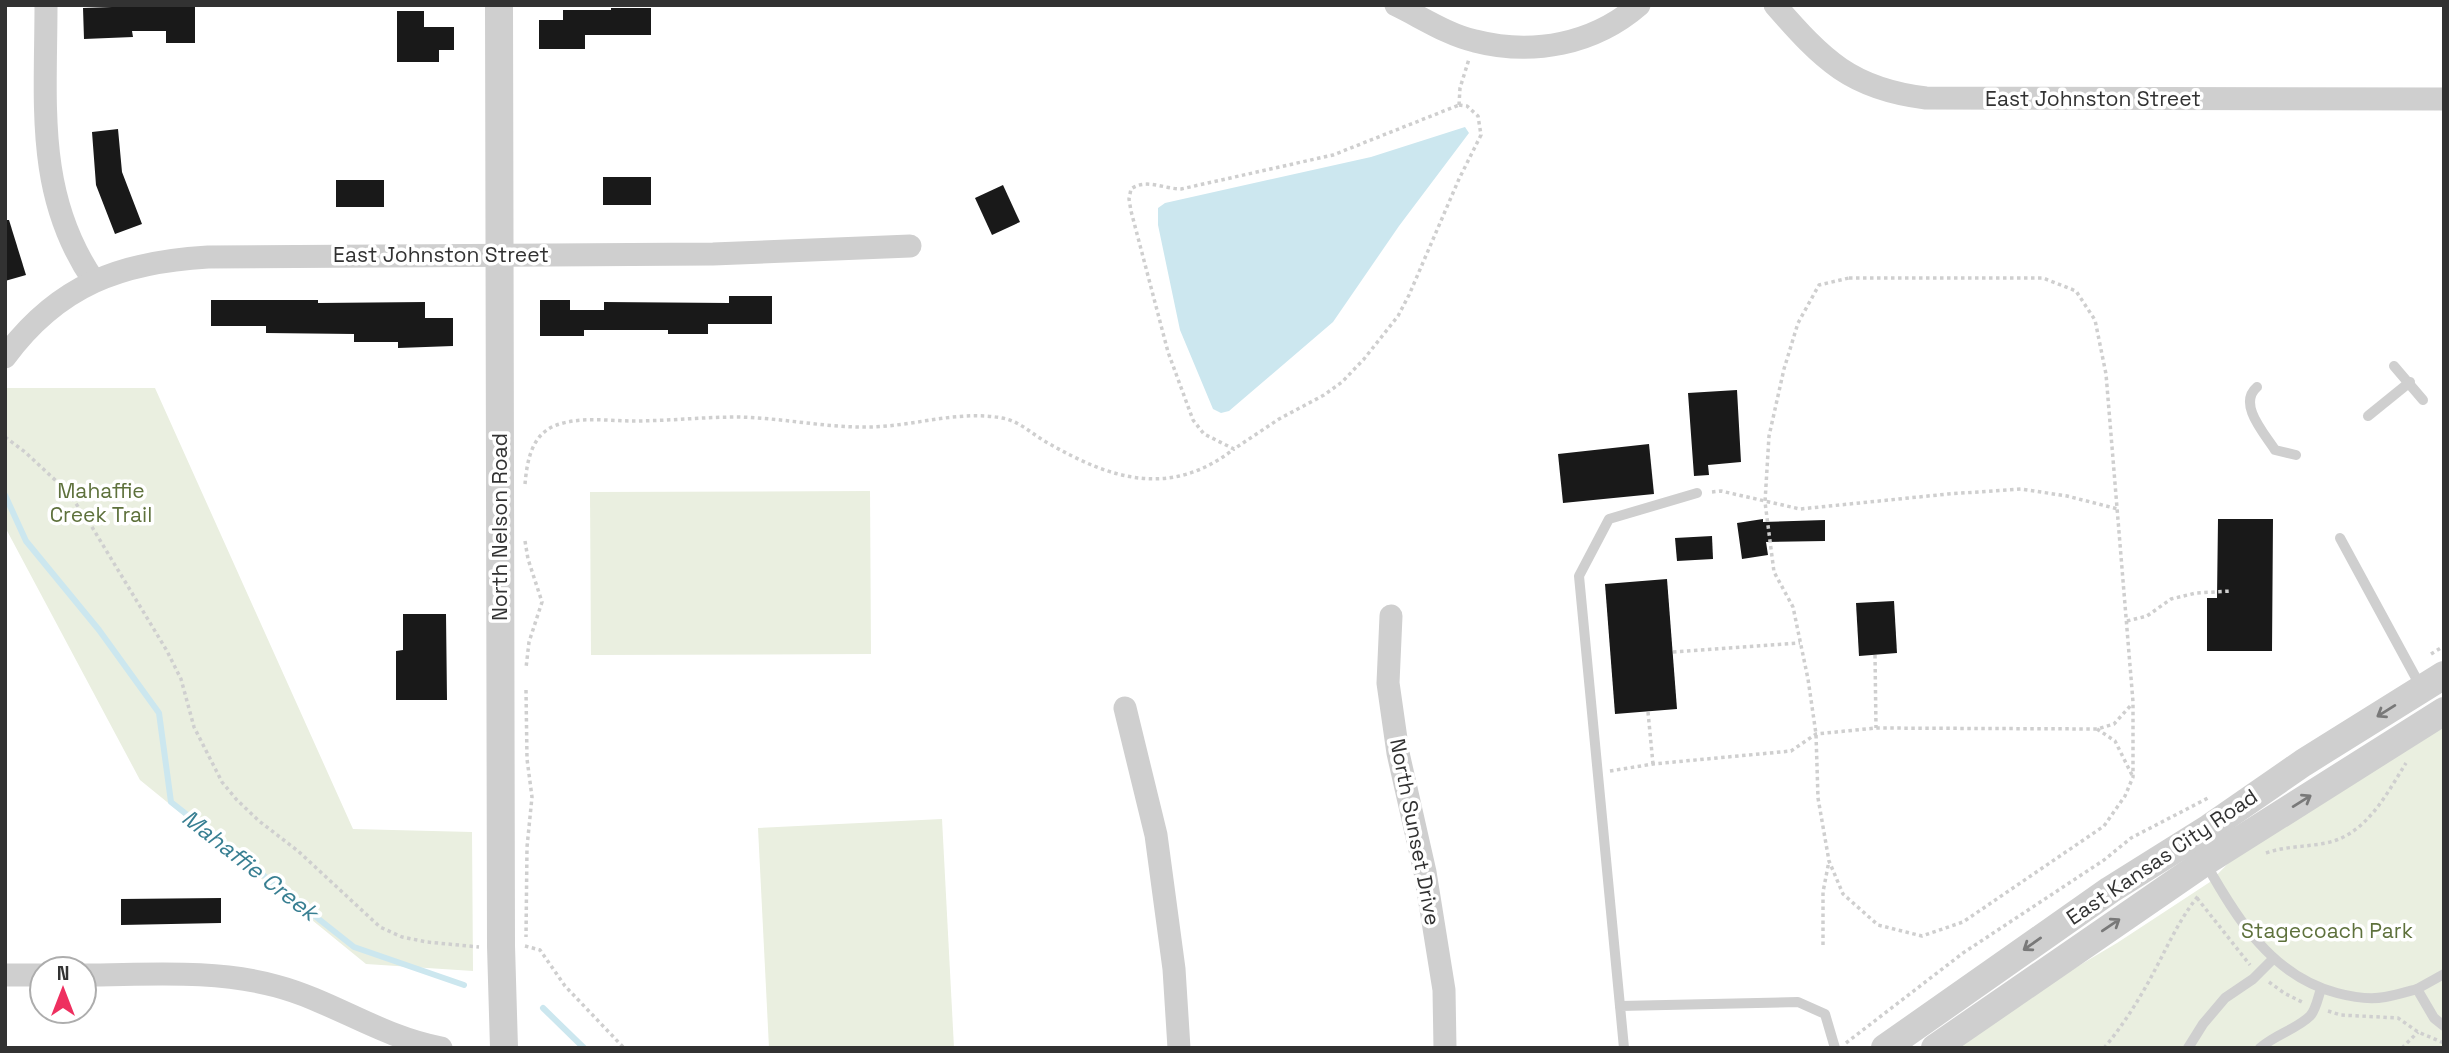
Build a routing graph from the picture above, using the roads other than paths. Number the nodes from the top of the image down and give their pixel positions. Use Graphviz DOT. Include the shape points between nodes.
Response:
graph roads {
  1 [pos="46,5"];
  2 [pos="499,5"];
  3 [pos="1396,5"];
  4 [pos="1639,5"];
  5 [pos="1775,5"];
  6 [pos="2444,99"];
  7 [pos="910,246"];
  8 [pos="500,254"];
  9 [pos="94,281"];
  10 [pos="5,357"];
  11 [pos="2394,366"];
  12 [pos="2410,382"];
  13 [pos="2257,387"];
  14 [pos="2423,400"];
  15 [pos="2368,416"];
  16 [pos="2296,455"];
  17 [pos="1697,493"];
  18 [pos="2340,538"];
  19 [pos="1391,616"];
  20 [pos="2434,697"];
  21 [pos="1125,708"];
  22 [pos="2205,862"];
  23 [pos="2273,959"];
  24 [pos="2444,974"];
  25 [pos="5,975"];
  26 [pos="28,975"];
  27 [pos="98,975"];
  28 [pos="2321,989"];
  29 [pos="2417,989"];
  30 [pos="1620,1006"];
  31 [pos="2444,1026"];
  32 [pos="441,1048"];
  33 [pos="504,1048"];
  34 [pos="1179,1048"];
  35 [pos="1445,1048"];
  36 [pos="1624,1048"];
  37 [pos="1835,1048"];
  38 [pos="1885,1048"];
  39 [pos="1935,1048"];
  40 [pos="2188,1048"];
  41 [pos="2260,1048"];
  1 -- 9 [label="street" via="48,164 67,234"];
  2 -- 8 [label="street, North Nelson Road"];
  3 -- 4 [label="street" via="1474,41 1533,48 1597,33"];
  5 -- 6 [label="street, East Johnston Street" via="1805,40 1840,70 1903,96"];
  7 -- 8 [label="street, East Johnston Street" via="713,254"];
  8 -- 9 [label="street, East Johnston Street" via="166,259"];
  8 -- 33 [label="street, North Nelson Road" via="514,946"];
  9 -- 10 [label="street, East Johnston Street" via="50,308"];
  11 -- 12 [label="lane"];
  12 -- 14 [label="lane"];
  12 -- 15 [label="lane"];
  13 -- 16 [label="lane" via="2250,398 2252,412 2275,450"];
  17 -- 30 [label="lane" via="1609,519 1579,576"];
  18 -- 20 [label="lane"];
  19 -- 35 [label="street, North Sunset Drive" via="1388,682 1444,990"];
  22 -- 20 [label="street, East Kansas City Road, one-way"];
  20 -- 38 [label="street, East Kansas City Road, one-way" via="2303,763 2110,890"];
  21 -- 34 [label="street" via="1156,835 1174,969"];
  22 -- 23 [label="lane" via="2250,934"];
  39 -- 22 [label="street, East Kansas City Road, one-way"];
  23 -- 28 [label="lane"];
  23 -- 40 [label="lane" via="2225,998"];
  24 -- 29 [label="lane"];
  25 -- 26 [label="street"];
  27 -- 32 [label="street" via="248,979 311,997 377,1029"];
  28 -- 29 [label="lane" via="2352,997 2384,998"];
  28 -- 41 [label="lane" via="2312,1014"];
  29 -- 31 [label="lane"];
  30 -- 36 [label="lane"];
  30 -- 37 [label="lane" via="1798,1002 1825,1014"];
}
